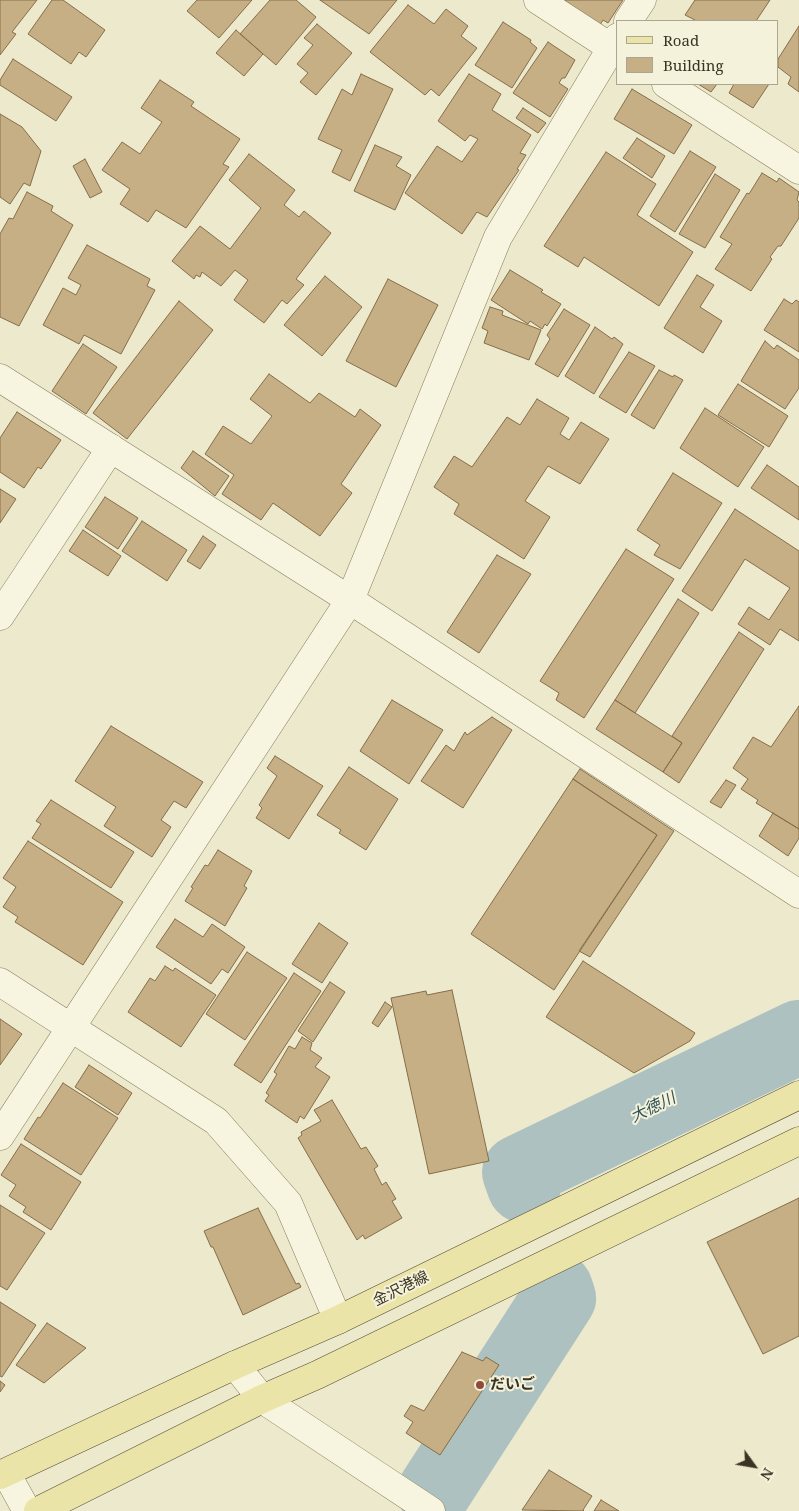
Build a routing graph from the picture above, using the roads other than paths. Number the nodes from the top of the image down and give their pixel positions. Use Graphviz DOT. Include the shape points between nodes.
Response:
graph roads {
  1 [pos="538,0"];
  2 [pos="642,0"];
  3 [pos="629,20"];
  4 [pos="616,46"];
  5 [pos="668,85"];
  6 [pos="799,170"];
  7 [pos="0,378"];
  8 [pos="110,448"];
  9 [pos="350,600"];
  10 [pos="0,616"];
  11 [pos="799,894"];
  12 [pos="0,982"];
  13 [pos="71,1028"];
  14 [pos="799,1095"];
  15 [pos="0,1136"];
  16 [pos="799,1141"];
  17 [pos="338,1320"];
  18 [pos="235,1365"];
  19 [pos="262,1399"];
  20 [pos="3,1474"];
  21 [pos="27,1511"];
  22 [pos="38,1511"];
  23 [pos="431,1511"];
  1 -- 4 [label="street"];
  2 -- 3 [label="street"];
  4 -- 9 [label="street" via="498,237"];
  5 -- 6 [label="street"];
  7 -- 8 [label="street"];
  8 -- 9 [label="street"];
  8 -- 10 [label="street"];
  9 -- 11 [label="street"];
  9 -- 13 [label="street"];
  12 -- 13 [label="street"];
  13 -- 15 [label="street"];
  13 -- 17 [label="street" via="216,1122 288,1203"];
  14 -- 17 [label="main road, 金沢港線"];
  16 -- 19 [label="main road"];
  17 -- 18 [label="main road, 金沢港線"];
  18 -- 19 [label="street"];
  18 -- 20 [label="main road, 金沢港線"];
  19 -- 22 [label="main road"];
  19 -- 23 [label="street"];
  20 -- 21 [label="street"];
}
